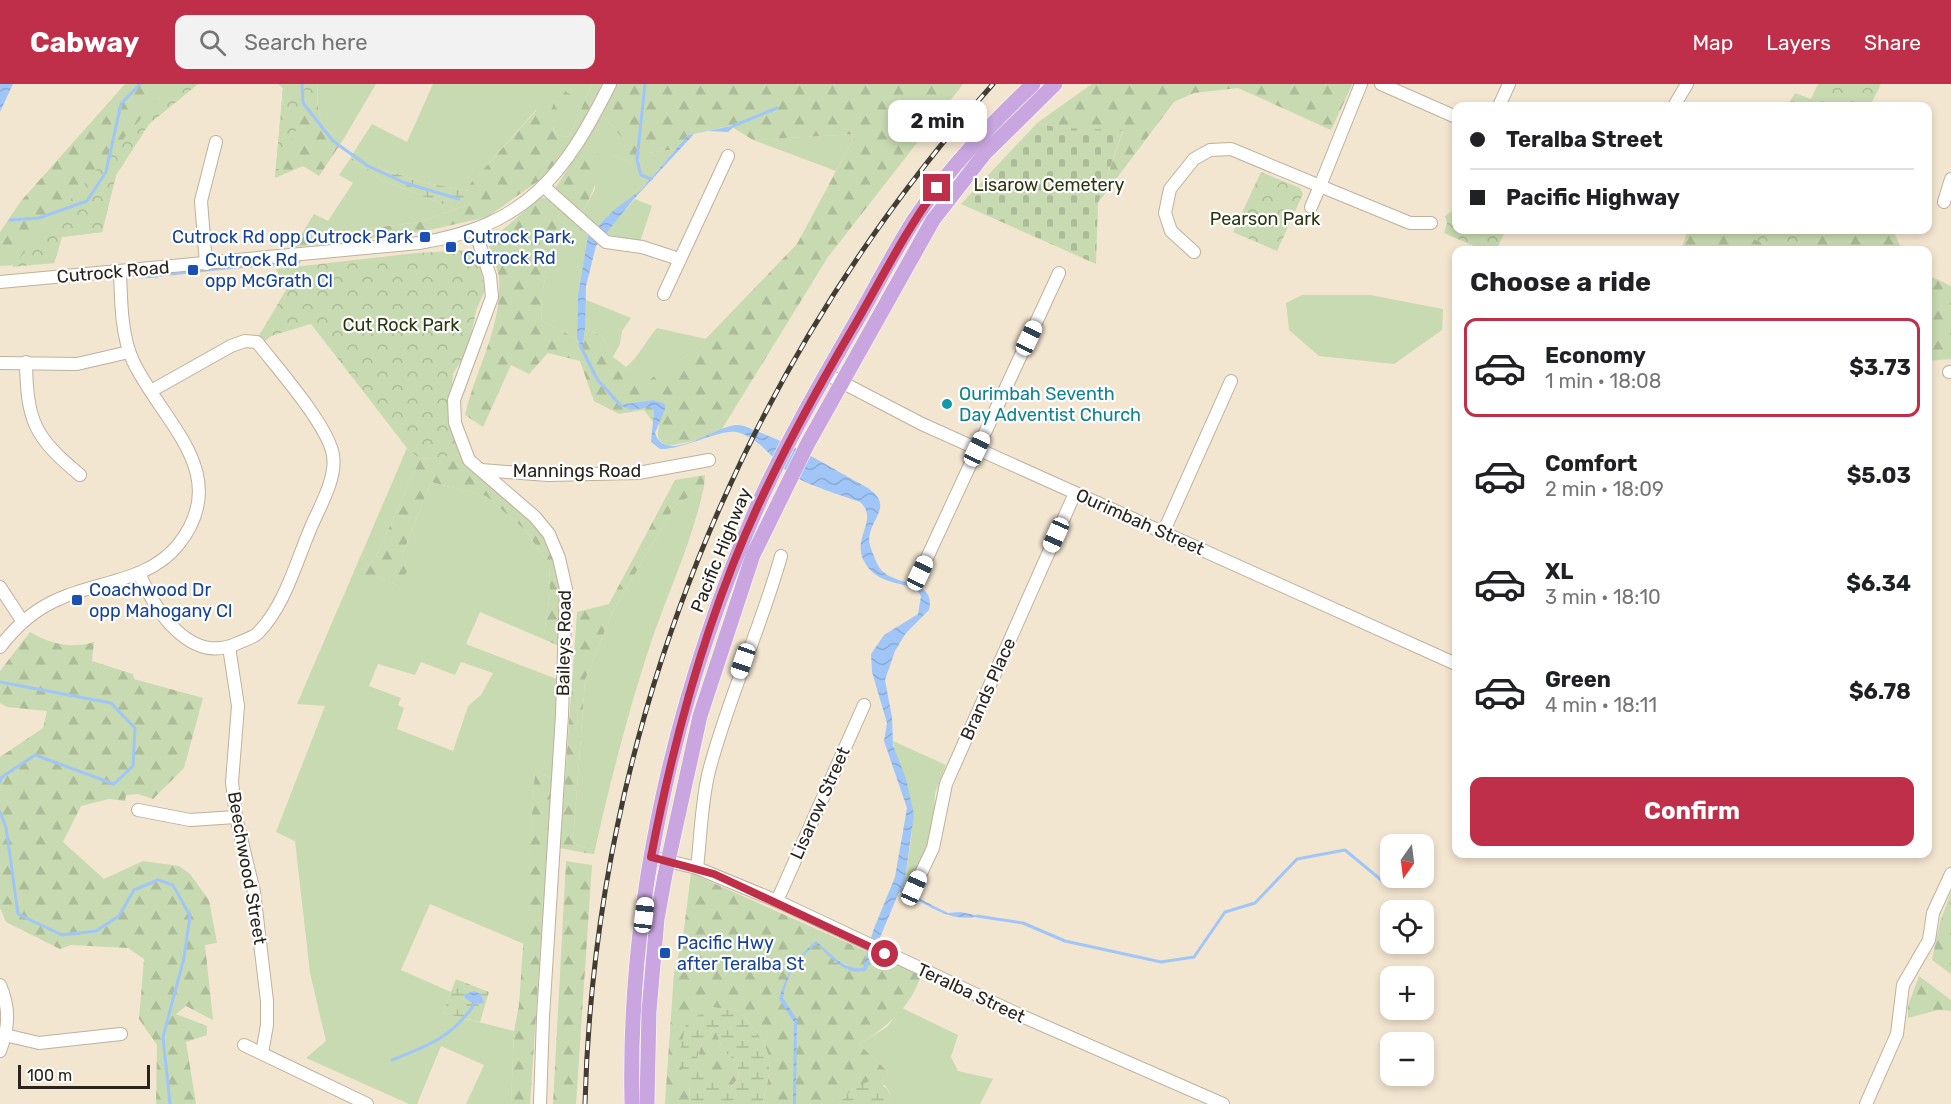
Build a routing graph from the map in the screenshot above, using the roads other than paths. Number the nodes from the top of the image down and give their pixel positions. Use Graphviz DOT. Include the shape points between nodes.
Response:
graph roads {
  1 [pos="610,84"];
  2 [pos="1033,84"];
  3 [pos="1055,84"];
  4 [pos="1361,84"];
  5 [pos="1380,84"];
  6 [pos="1509,84"];
  7 [pos="1687,84"];
  8 [pos="1501,102"];
  9 [pos="1676,102"];
  10 [pos="1452,115"];
  11 [pos="216,142"];
  12 [pos="728,156"];
  13 [pos="1951,179"];
  14 [pos="543,186"];
  15 [pos="1320,186"];
  16 [pos="1944,201"];
  17 [pos="1311,207"];
  18 [pos="1431,223"];
  19 [pos="475,231"];
  20 [pos="1194,252"];
  21 [pos="679,258"];
  22 [pos="206,264"];
  23 [pos="120,271"];
  24 [pos="1059,273"];
  25 [pos="0,282"];
  26 [pos="663,294"];
  27 [pos="129,352"];
  28 [pos="26,362"];
  29 [pos="0,363"];
  30 [pos="826,374"];
  31 [pos="1231,381"];
  32 [pos="842,383"];
  33 [pos="151,391"];
  34 [pos="977,449"];
  35 [pos="709,460"];
  36 [pos="479,469"];
  37 [pos="80,475"];
  38 [pos="1074,494"];
  39 [pos="1163,533"];
  40 [pos="781,556"];
  41 [pos="139,573"];
  42 [pos="920,573"];
  43 [pos="0,587"];
  44 [pos="23,622"];
  45 [pos="0,647"];
  46 [pos="229,647"];
  47 [pos="1452,662"];
  48 [pos="864,705"];
  49 [pos="138,810"];
  50 [pos="236,817"];
  51 [pos="651,857"];
  52 [pos="667,861"];
  53 [pos="697,868"];
  54 [pos="1951,874"];
  55 [pos="914,888"];
  56 [pos="777,901"];
  57 [pos="0,986"];
  58 [pos="121,1034"];
  59 [pos="6,1035"];
  60 [pos="244,1045"];
  61 [pos="0,1051"];
  62 [pos="262,1053"];
  63 [pos="367,1104"];
  64 [pos="540,1104"];
  65 [pos="632,1104"];
  66 [pos="648,1104"];
  67 [pos="1223,1104"];
  68 [pos="1866,1104"];
  1 -- 14 [label="street, Cutrock Road" via="590,124 555,176"];
  2 -- 30 [label="main road, Pacific Highway" via="971,146 926,203"];
  3 -- 32 [label="main road, Pacific Highway" via="1008,128 950,195"];
  4 -- 15 [label="street"];
  5 -- 10 [label="street"];
  6 -- 8 [label="street"];
  7 -- 9 [label="street"];
  11 -- 22 [label="street" via="201,201"];
  12 -- 21 [label="street"];
  13 -- 16 [label="street"];
  14 -- 19 [label="street, Cutrock Road" via="511,212"];
  14 -- 21 [label="street" via="606,242"];
  15 -- 17 [label="street"];
  15 -- 18 [label="street" via="1410,223"];
  15 -- 20 [label="street" via="1231,149 1210,150 1194,159 1170,189 1165,213 1171,231"];
  19 -- 22 [label="street, Cutrock Road" via="419,243"];
  19 -- 36 [label="street, Baileys Road" via="490,276 492,297 454,400 455,423 463,448"];
  21 -- 26 [label="street"];
  22 -- 23 [label="street, Cutrock Road"];
  23 -- 25 [label="street, Cutrock Road"];
  23 -- 27 [label="street"];
  24 -- 34 [label="street"];
  27 -- 28 [label="street" via="77,364"];
  27 -- 33 [label="street"];
  28 -- 29 [label="street"];
  28 -- 37 [label="street" via="27,402 35,428 55,454"];
  30 -- 32 [label="street, Ourimbah Street"];
  30 -- 51 [label="main road, Pacific Highway" via="773,475 729,575 679,729"];
  31 -- 39 [label="street"];
  32 -- 34 [label="street, Ourimbah Street"];
  32 -- 52 [label="main road, Pacific Highway" via="753,555 700,716"];
  33 -- 41 [label="street" via="190,451 198,492 184,536 165,558"];
  33 -- 46 [label="street" via="231,346 257,342 324,432 333,455 331,478 282,598 257,634"];
  34 -- 38 [label="street, Ourimbah Street"];
  34 -- 42 [label="street"];
  35 -- 36 [label="street, Mannings Road" via="638,473 548,475"];
  36 -- 64 [label="street, Baileys Road" via="549,534 560,558 566,589"];
  38 -- 39 [label="street, Ourimbah Street"];
  38 -- 55 [label="street, Brands Place" via="946,784 933,848"];
  39 -- 47 [label="street, Ourimbah Street"];
  40 -- 53 [label="street" via="709,771"];
  41 -- 44 [label="street" via="57,600"];
  41 -- 46 [label="street" via="162,617 188,641"];
  43 -- 44 [label="street"];
  44 -- 45 [label="street"];
  46 -- 50 [label="street, Beechwood Street" via="238,706 232,782"];
  48 -- 56 [label="street, Lisarow Street"];
  49 -- 50 [label="street" via="190,820"];
  50 -- 62 [label="street, Beechwood Street" via="254,892 267,1001"];
  51 -- 52 [label="street, Teralba Street"];
  51 -- 65 [label="main road, Pacific Highway" via="636,973"];
  52 -- 53 [label="street, Teralba Street"];
  52 -- 66 [label="main road, Pacific Highway" via="650,999"];
  53 -- 56 [label="street, Teralba Street"];
  54 -- 68 [label="street" via="1933,912 1929,940 1903,985 1897,1034"];
  56 -- 67 [label="street, Teralba Street" via="885,954"];
  57 -- 59 [label="street" via="7,1007"];
  58 -- 59 [label="street" via="39,1043"];
  59 -- 61 [label="street"];
  60 -- 62 [label="street"];
  62 -- 63 [label="street"];
}
